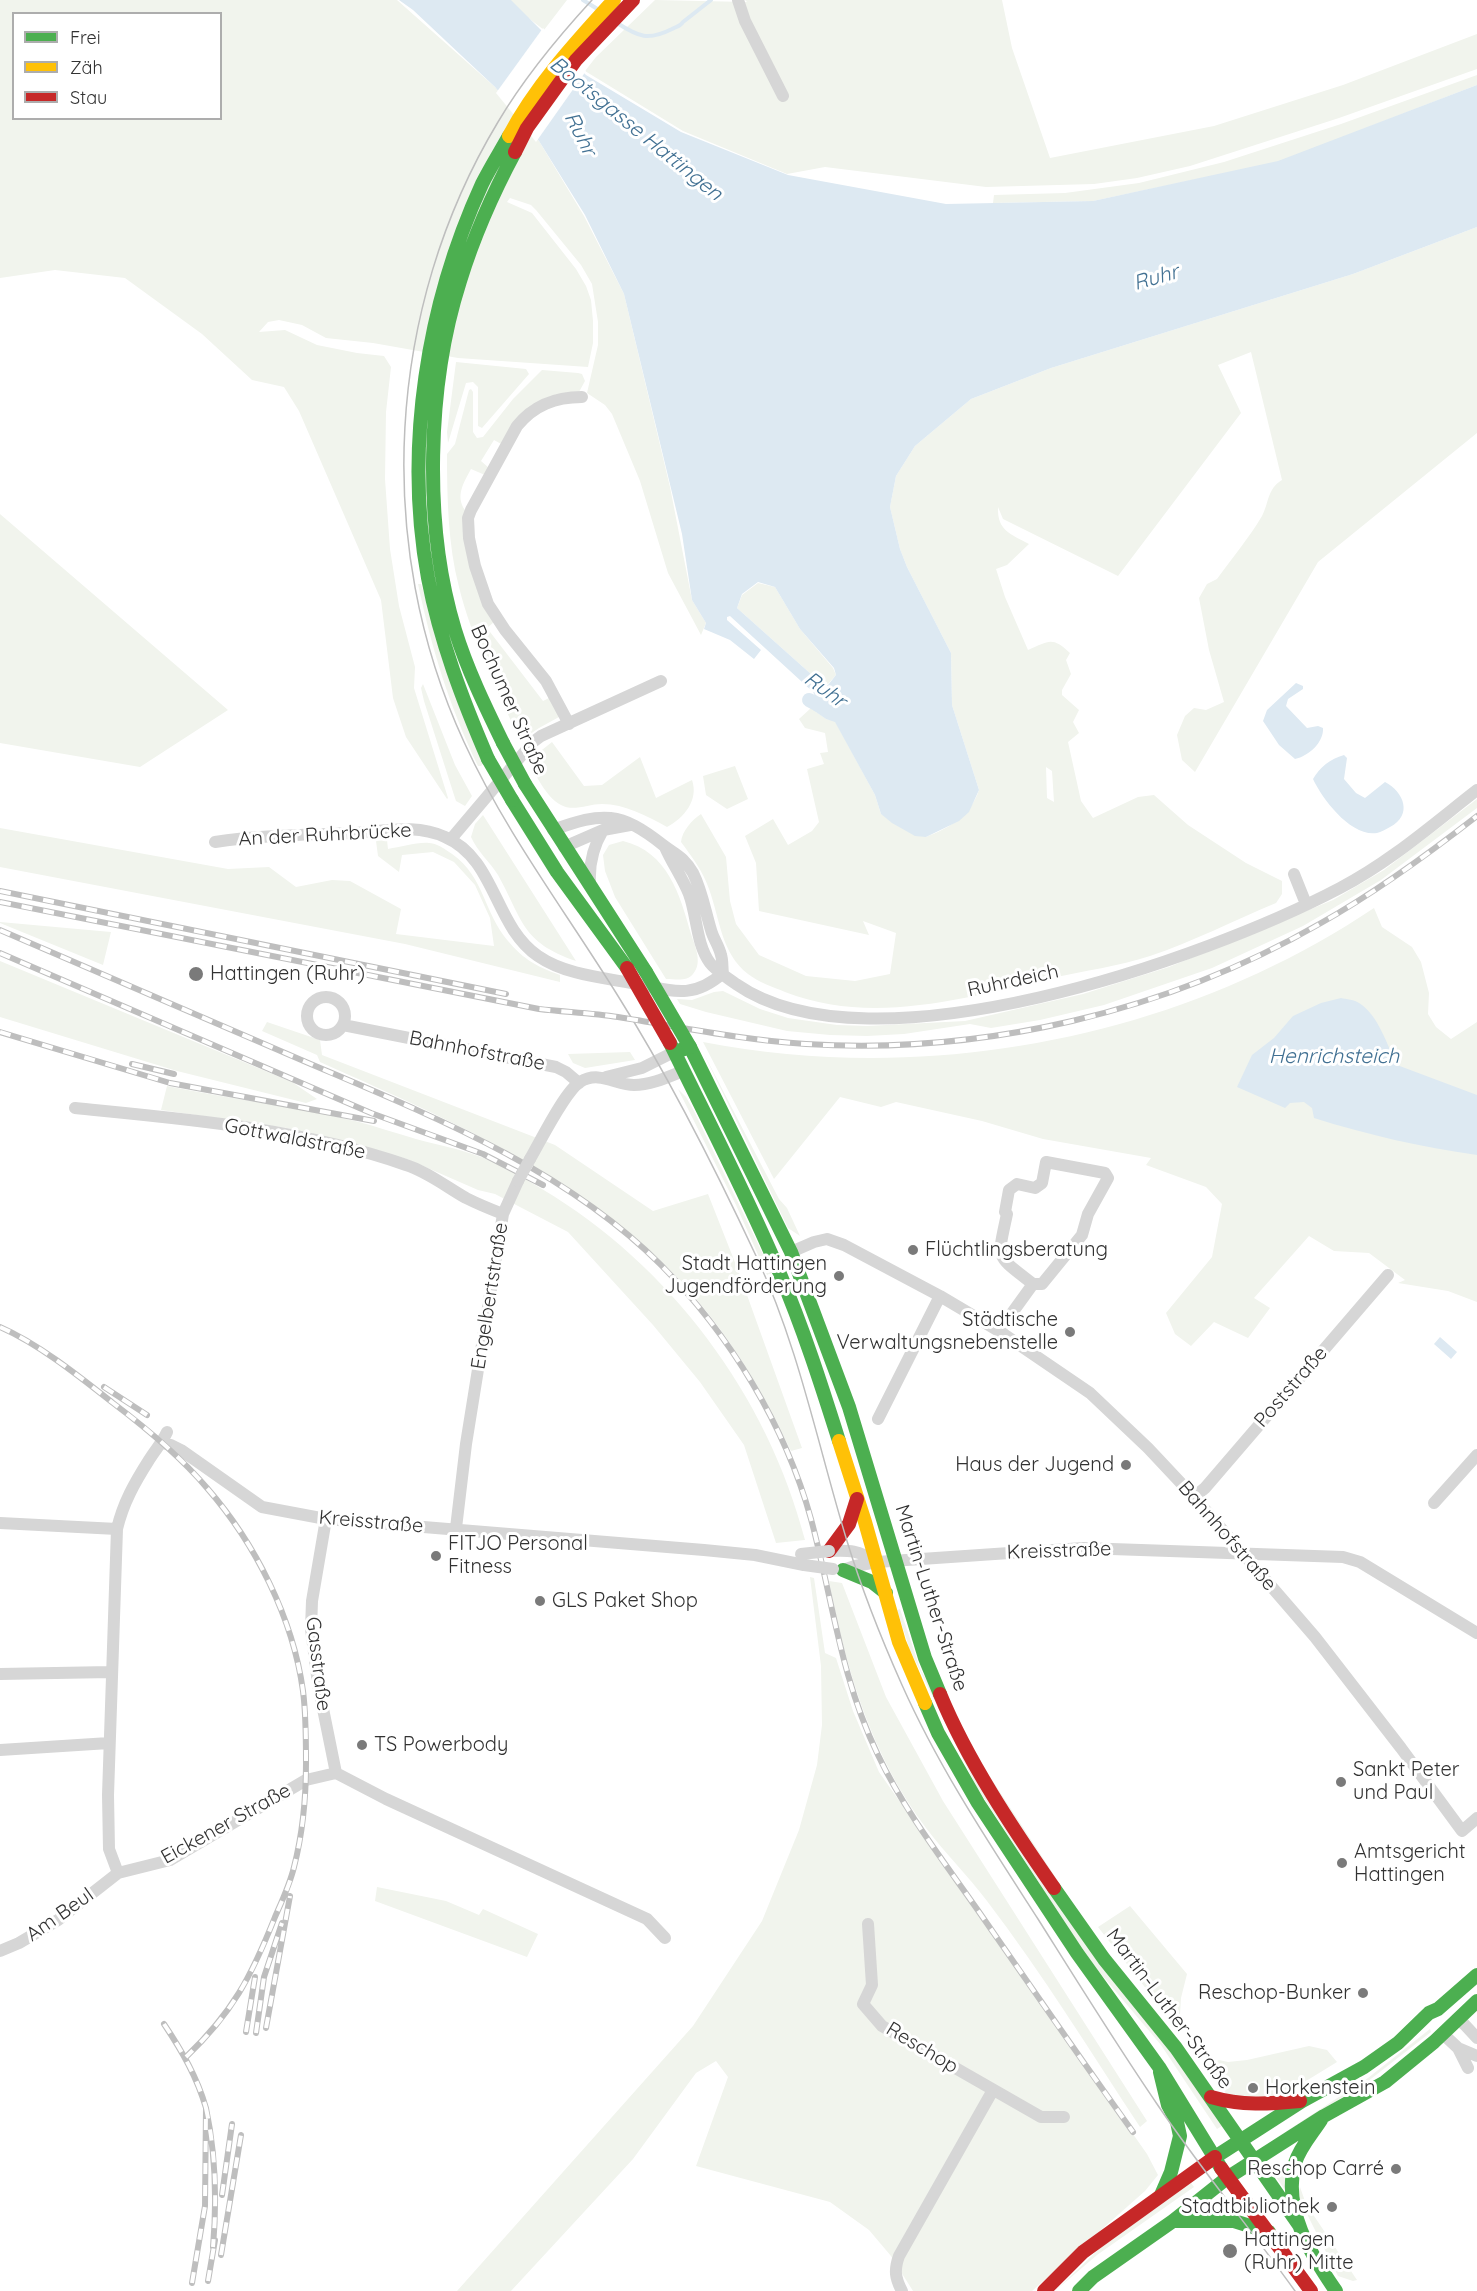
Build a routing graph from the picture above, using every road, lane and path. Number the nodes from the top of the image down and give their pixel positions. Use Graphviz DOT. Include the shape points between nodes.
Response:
graph roads {
  1 [pos="614,0"];
  2 [pos="633,0"];
  3 [pos="738,0"];
  4 [pos="783,96"];
  5 [pos="432,375"];
  6 [pos="582,397"];
  7 [pos="661,681"];
  8 [pos="569,724"];
  9 [pos="1477,790"];
  10 [pos="630,825"];
  11 [pos="553,830"];
  12 [pos="603,830"];
  13 [pos="451,840"];
  14 [pos="537,840"];
  15 [pos="215,842"];
  16 [pos="564,847"];
  17 [pos="548,857"];
  18 [pos="1294,874"];
  19 [pos="591,886"];
  20 [pos="1306,904"];
  21 [pos="723,974"];
  22 [pos="343,1025"];
  23 [pos="690,1047"];
  24 [pos="672,1048"];
  25 [pos="699,1065"];
  26 [pos="683,1071"];
  27 [pos="605,1077"];
  28 [pos="579,1083"];
  29 [pos="75,1108"];
  30 [pos="503,1214"];
  31 [pos="790,1252"];
  32 [pos="1388,1275"];
  33 [pos="1033,1284"];
  34 [pos="940,1296"];
  35 [pos="999,1331"];
  36 [pos="878,1419"];
  37 [pos="1475,1461"];
  38 [pos="1194,1497"];
  39 [pos="857,1499"];
  40 [pos="1434,1503"];
  41 [pos="326,1519"];
  42 [pos="0,1522"];
  43 [pos="456,1528"];
  44 [pos="117,1529"];
  45 [pos="889,1535"];
  46 [pos="829,1551"];
  47 [pos="1242,1554"];
  48 [pos="803,1559"];
  49 [pos="896,1561"];
  50 [pos="877,1562"];
  51 [pos="838,1570"];
  52 [pos="885,1593"];
  53 [pos="1477,1633"];
  54 [pos="111,1672"];
  55 [pos="0,1674"];
  56 [pos="109,1743"];
  57 [pos="0,1750"];
  58 [pos="336,1773"];
  59 [pos="1477,1818"];
  60 [pos="118,1873"];
  61 [pos="868,1924"];
  62 [pos="665,1938"];
  63 [pos="0,1951"];
  64 [pos="1477,1975"];
  65 [pos="1477,2001"];
  66 [pos="1438,2009"];
  67 [pos="1457,2019"];
  68 [pos="1443,2034"];
  69 [pos="1477,2038"];
  70 [pos="1458,2048"];
  71 [pos="1477,2056"];
  72 [pos="1159,2067"];
  73 [pos="1468,2068"];
  74 [pos="993,2090"];
  75 [pos="1211,2097"];
  76 [pos="1302,2102"];
  77 [pos="1324,2116"];
  78 [pos="1064,2117"];
  79 [pos="1240,2140"];
  80 [pos="1215,2157"];
  81 [pos="1254,2161"];
  82 [pos="1227,2178"];
  83 [pos="1160,2196"];
  84 [pos="1173,2221"];
  85 [pos="1299,2225"];
  86 [pos="1269,2232"];
  87 [pos="902,2291"];
  88 [pos="1044,2291"];
  89 [pos="1079,2291"];
  90 [pos="1311,2291"];
  91 [pos="1336,2291"];
  1 -- 5 [label="main road, Bochumer Straße" via="558,62 483,182 451,260 434,327"];
  2 -- 5 [label="main road, Bochumer Straße" via="567,73 504,172 466,261"];
  3 -- 4 [label="street"];
  5 -- 11 [label="main road, Bochumer Straße, bridge" via="434,518 450,615 467,666 503,742"];
  5 -- 14 [label="main road, Bochumer Straße, bridge" via="418,461 424,553 442,640 488,759"];
  6 -- 8 [label="street" via="554,399 526,415 468,518 475,566 488,604 546,681"];
  7 -- 8 [label="street"];
  8 -- 13 [label="street" via="541,736 525,749"];
  9 -- 20 [label="street, Ruhrdeich" via="1384,862"];
  10 -- 11 [label="street, Ruhrdeich" via="604,816"];
  10 -- 12 [label="street"];
  10 -- 21 [label="street, Ruhrdeich" via="665,847 690,896 703,947 711,963"];
  11 -- 14 [label="main road, Ruhrdeich"];
  11 -- 16 [label="main road, Bochumer Straße"];
  12 -- 16 [label="street"];
  12 -- 19 [label="street" via="590,866"];
  13 -- 15 [label="street, An der Ruhrbrücke" via="419,829 400,828 280,834"];
  13 -- 21 [label="street, An der Ruhrbrücke" via="482,871 517,936 546,961 579,973 683,992 705,986"];
  14 -- 17 [label="main road, Bochumer Straße"];
  16 -- 17 [label="main road"];
  16 -- 19 [label="main road, Bochumer Straße"];
  17 -- 24 [label="main road, Bochumer Straße, bridge" via="627,968"];
  18 -- 20 [label="street"];
  19 -- 23 [label="main road, Bochumer Straße, bridge"];
  20 -- 21 [label="street, Ruhrdeich" via="1192,951 1110,979 1021,1001 933,1015 855,1019 790,1009 758,997"];
  22 -- 28 [label="street, Bahnhofstraße" via="556,1067"];
  23 -- 24 [label="main road"];
  23 -- 25 [label="main road, Bochumer Straße"];
  24 -- 26 [label="main road, Martin-Luther-Straße"];
  24 -- 27 [label="street" via="642,1068"];
  25 -- 26 [label="main road"];
  25 -- 31 [label="main road, Martin-Luther-Straße"];
  26 -- 27 [label="street" via="633,1085"];
  26 -- 39 [label="main road, Martin-Luther-Straße" via="780,1274"];
  27 -- 28 [label="street"];
  28 -- 30 [label="street, Engelbertstraße, bridge" via="530,1159"];
  29 -- 30 [label="street, Gottwaldstraße" via="317,1140 410,1166"];
  30 -- 43 [label="street, Engelbertstraße"];
  31 -- 34 [label="street, Bahnhofstraße" via="814,1242 832,1240"];
  31 -- 45 [label="main road, Martin-Luther-Straße" via="849,1407"];
  32 -- 38 [label="street, Poststraße"];
  33 -- 33 [label="street" via="1003,1260 999,1251 1009,1190 1017,1184 1035,1188 1042,1183 1046,1162 1105,1173 1108,1178 1088,1214 1082,1235 1042,1284"];
  33 -- 35 [label="street"];
  34 -- 35 [label="street, Bahnhofstraße"];
  34 -- 36 [label="street"];
  35 -- 38 [label="street, Bahnhofstraße" via="1090,1393"];
  37 -- 40 [label="street"];
  38 -- 47 [label="street, Bahnhofstraße"];
  39 -- 46 [label="main road" via="849,1524"];
  39 -- 50 [label="main road, Martin-Luther-Straße"];
  41 -- 43 [label="street, Kreisstraße"];
  41 -- 44 [label="street, Kreisstraße" via="262,1507 164,1437 130,1492"];
  41 -- 58 [label="street, Gasstraße" via="310,1615 318,1684"];
  42 -- 44 [label="street"];
  43 -- 48 [label="street, Kreisstraße"];
  44 -- 54 [label="street"];
  45 -- 49 [label="main road, Martin-Luther-Straße"];
  45 -- 50 [label="main road"];
  46 -- 48 [label="street, Kreisstraße, bridge"];
  46 -- 50 [label="street, Kreisstraße" via="862,1552"];
  47 -- 49 [label="street, Kreisstraße" via="1083,1548"];
  47 -- 53 [label="street, Kreisstraße" via="1343,1557 1359,1562"];
  47 -- 59 [label="street, Bahnhofstraße" via="1341,1669 1462,1831"];
  48 -- 51 [label="street, Kreisstraße, bridge"];
  49 -- 50 [label="street, Kreisstraße"];
  49 -- 75 [label="main road, Martin-Luther-Straße" via="929,1668 949,1716 987,1783 1104,1959"];
  50 -- 51 [label="street, Kreisstraße"];
  50 -- 52 [label="main road, Martin-Luther-Straße"];
  51 -- 52 [label="main road" via="872,1582"];
  52 -- 72 [label="main road, Martin-Luther-Straße" via="915,1682 958,1770 1077,1953"];
  54 -- 55 [label="street"];
  54 -- 56 [label="street"];
  56 -- 57 [label="street"];
  56 -- 60 [label="street" via="109,1849"];
  58 -- 60 [label="street, Eickener Straße" via="306,1780 170,1860"];
  58 -- 62 [label="street" via="647,1920"];
  60 -- 63 [label="street, Am Beul" via="58,1920"];
  61 -- 74 [label="street, Reschop" via="872,1985 864,2004 882,2026"];
  64 -- 66 [label="main road"];
  65 -- 67 [label="main road"];
  66 -- 67 [label="main road"];
  66 -- 68 [label="main road"];
  66 -- 76 [label="main road" via="1364,2067"];
  67 -- 68 [label="main road"];
  67 -- 69 [label="street"];
  68 -- 70 [label="street"];
  68 -- 77 [label="main road" via="1384,2082"];
  70 -- 71 [label="street"];
  70 -- 73 [label="street"];
  72 -- 80 [label="main road, Martin-Luther-Straße"];
  72 -- 83 [label="main road, Martin-Luther-Straße" via="1180,2136"];
  74 -- 78 [label="street, Reschop" via="1041,2117"];
  74 -- 87 [label="street" via="899,2256 896,2281"];
  75 -- 76 [label="main road" via="1251,2105"];
  75 -- 79 [label="main road, Martin-Luther-Straße"];
  76 -- 79 [label="main road"];
  77 -- 81 [label="main road"];
  77 -- 85 [label="main road, Martin-Luther-Straße" via="1298,2156 1292,2175"];
  79 -- 80 [label="main road"];
  79 -- 81 [label="main road, Martin-Luther-Straße"];
  80 -- 82 [label="main road, Martin-Luther-Straße"];
  80 -- 83 [label="main road"];
  81 -- 82 [label="main road"];
  81 -- 85 [label="main road, Martin-Luther-Straße"];
  82 -- 84 [label="main road"];
  82 -- 86 [label="main road, Martin-Luther-Straße"];
  83 -- 88 [label="main road" via="1083,2253"];
  84 -- 86 [label="main road" via="1221,2220 1251,2224"];
  84 -- 89 [label="main road"];
  85 -- 91 [label="main road, Martin-Luther-Straße" via="1312,2255"];
  86 -- 90 [label="main road, Martin-Luther-Straße"];
}
